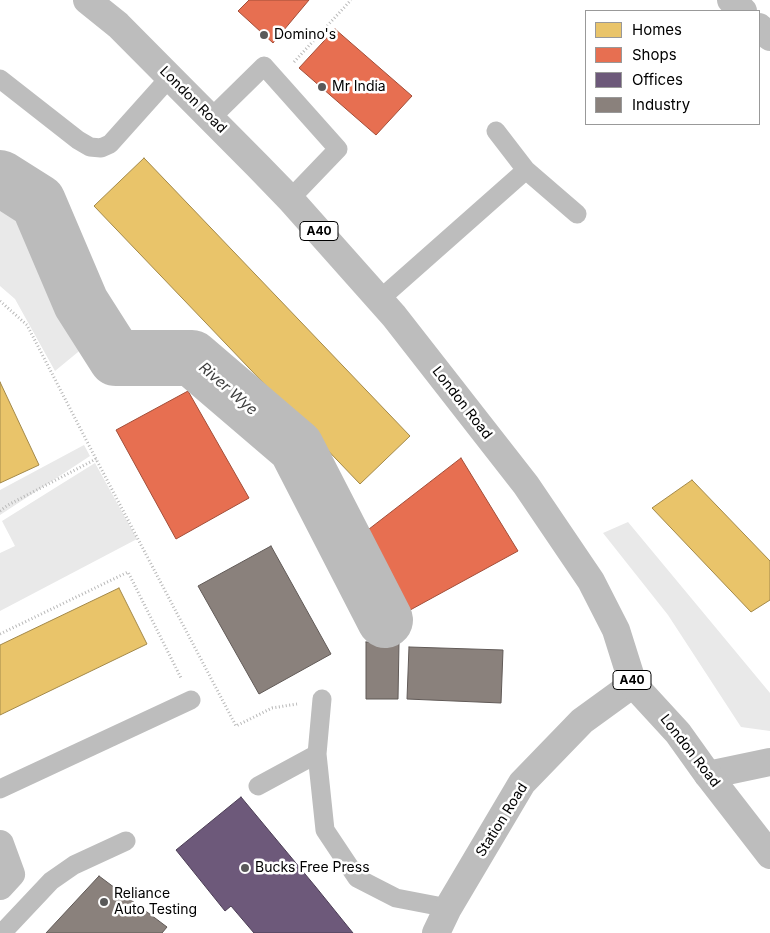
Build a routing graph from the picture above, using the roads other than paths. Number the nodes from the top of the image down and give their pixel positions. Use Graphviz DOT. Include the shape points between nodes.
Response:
graph roads {
  1 [pos="86,0"];
  2 [pos="731,0"];
  3 [pos="741,10"];
  4 [pos="760,28"];
  5 [pos="770,37"];
  6 [pos="170,77"];
  7 [pos="0,79"];
  8 [pos="211,118"];
  9 [pos="496,131"];
  10 [pos="526,170"];
  11 [pos="290,199"];
  12 [pos="577,214"];
  13 [pos="379,300"];
  14 [pos="633,684"];
  15 [pos="322,699"];
  16 [pos="191,700"];
  17 [pos="317,754"];
  18 [pos="770,762"];
  19 [pos="708,775"];
  20 [pos="258,786"];
  21 [pos="0,789"];
  22 [pos="126,841"];
  23 [pos="0,844"];
  24 [pos="770,855"];
  25 [pos="0,886"];
  26 [pos="448,908"];
  27 [pos="2,933"];
  28 [pos="436,933"];
  1 -- 6 [label="main road, London Road / A40" via="118,25"];
  2 -- 3 [label="main road"];
  4 -- 5 [label="main road"];
  6 -- 7 [label="lane" via="110,144 101,148 90,148 78,140"];
  6 -- 8 [label="main road, London Road / A40"];
  8 -- 11 [label="main road, London Road / A40"];
  8 -- 11 [label="lane" via="264,66 338,149"];
  9 -- 10 [label="lane"];
  10 -- 12 [label="lane"];
  10 -- 13 [label="lane"];
  11 -- 13 [label="main road, London Road / A40"];
  13 -- 14 [label="main road, London Road / A40" via="526,485 591,582 616,630"];
  14 -- 19 [label="main road, London Road / A40" via="678,732"];
  14 -- 26 [label="main road, Station Road" via="582,721 522,783"];
  15 -- 17 [label="lane"];
  16 -- 21 [label="lane"];
  17 -- 20 [label="lane"];
  17 -- 26 [label="lane" via="325,830 357,878 396,898"];
  18 -- 19 [label="main road"];
  19 -- 24 [label="main road, London Road / A40"];
  22 -- 27 [label="lane" via="74,865 51,881"];
  23 -- 25 [label="main road" via="11,874"];
  26 -- 28 [label="main road, Station Road"];
}
